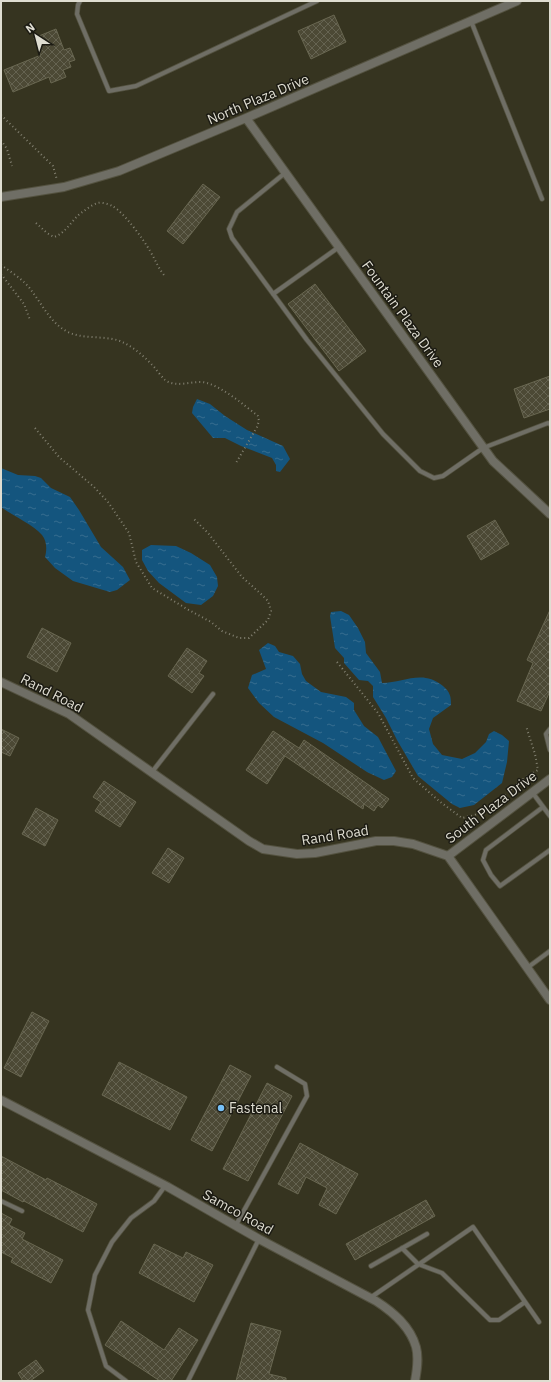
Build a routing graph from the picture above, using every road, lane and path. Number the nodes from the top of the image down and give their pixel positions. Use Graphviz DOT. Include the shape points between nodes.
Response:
graph roads {
  1 [pos="80,1"];
  2 [pos="317,1"];
  3 [pos="517,1"];
  4 [pos="471,21"];
  5 [pos="1,115"];
  6 [pos="246,118"];
  7 [pos="1,140"];
  8 [pos="12,166"];
  9 [pos="285,173"];
  10 [pos="59,188"];
  11 [pos="1,197"];
  12 [pos="542,199"];
  13 [pos="36,223"];
  14 [pos="339,247"];
  15 [pos="1,265"];
  16 [pos="1,274"];
  17 [pos="164,275"];
  18 [pos="273,294"];
  19 [pos="30,320"];
  20 [pos="550,424"];
  21 [pos="35,428"];
  22 [pos="483,448"];
  23 [pos="236,464"];
  24 [pos="550,514"];
  25 [pos="193,518"];
  26 [pos="337,662"];
  27 [pos="1,682"];
  28 [pos="213,694"];
  29 [pos="526,726"];
  30 [pos="550,729"];
  31 [pos="550,750"];
  32 [pos="152,772"];
  33 [pos="550,779"];
  34 [pos="532,792"];
  35 [pos="544,807"];
  36 [pos="550,816"];
  37 [pos="550,850"];
  38 [pos="448,856"];
  39 [pos="550,951"];
  40 [pos="527,968"];
  41 [pos="550,1000"];
  42 [pos="277,1066"];
  43 [pos="1,1100"];
  44 [pos="165,1186"];
  45 [pos="1,1201"];
  46 [pos="22,1211"];
  47 [pos="236,1226"];
  48 [pos="427,1234"];
  49 [pos="259,1239"];
  50 [pos="402,1248"];
  51 [pos="418,1264"];
  52 [pos="371,1266"];
  53 [pos="370,1298"];
  54 [pos="525,1302"];
  55 [pos="539,1322"];
  56 [pos="126,1381"];
  57 [pos="188,1381"];
  58 [pos="415,1381"];
  1 -- 2 [label="lane" via="77,14 109,91 136,86"];
  3 -- 4 [label="street, North Plaza Drive"];
  4 -- 6 [label="street, North Plaza Drive"];
  4 -- 12 [label="lane"];
  5 -- 10 [label="path" via="53,166"];
  6 -- 9 [label="street, Fountain Plaza Drive"];
  6 -- 10 [label="street, North Plaza Drive" via="119,171"];
  7 -- 8 [label="path" via="8,149"];
  9 -- 14 [label="street, Fountain Plaza Drive"];
  9 -- 18 [label="lane" via="237,212 229,229 232,238"];
  10 -- 11 [label="street, North Plaza Drive"];
  13 -- 17 [label="path" via="54,237 60,235 87,209 98,203 112,205 141,238"];
  14 -- 18 [label="lane"];
  14 -- 22 [label="street, Fountain Plaza Drive"];
  15 -- 23 [label="path" via="31,289 52,319 66,331 79,336 118,341 132,347 146,358 165,380 183,384 208,383 258,416 255,432"];
  16 -- 19 [label="path" via="24,304"];
  18 -- 22 [label="lane" via="383,434 420,471 434,478 443,476"];
  20 -- 22 [label="lane"];
  21 -- 25 [label="path" via="59,457 108,502 130,533 136,562 152,588 222,631 240,638 249,638 268,620 271,611 268,601 242,577"];
  22 -- 24 [label="street, Fountain Plaza Drive" via="492,461"];
  26 -- 29 [label="path" via="378,713 414,778 462,818 475,815 501,799 521,780 538,770"];
  27 -- 32 [label="street, Rand Road" via="69,714"];
  28 -- 32 [label="lane"];
  30 -- 31 [label="lane" via="546,734"];
  32 -- 38 [label="street, Rand Road" via="263,849 297,854 315,853 376,841 394,841 413,844"];
  33 -- 34 [label="street, South Plaza Drive"];
  34 -- 35 [label="lane"];
  34 -- 38 [label="street, South Plaza Drive"];
  35 -- 36 [label="lane"];
  35 -- 37 [label="lane" via="486,850 483,860 500,886"];
  38 -- 40 [label="street"];
  39 -- 40 [label="lane"];
  40 -- 41 [label="street"];
  42 -- 47 [label="lane" via="305,1084 307,1096"];
  43 -- 44 [label="street, Samco Road"];
  44 -- 47 [label="street, Samco Road"];
  44 -- 56 [label="lane" via="154,1201 131,1218 112,1242 95,1275 88,1310 106,1366"];
  45 -- 46 [label="lane"];
  47 -- 49 [label="street, Samco Road"];
  48 -- 50 [label="lane"];
  49 -- 53 [label="street, Samco Road"];
  49 -- 57 [label="lane"];
  50 -- 51 [label="lane"];
  50 -- 52 [label="lane"];
  51 -- 53 [label="lane"];
  51 -- 54 [label="lane" via="442,1273 490,1320 499,1320"];
  51 -- 54 [label="lane" via="473,1228"];
  53 -- 58 [label="street, Samco Road" via="393,1312 413,1339 418,1361"];
  54 -- 55 [label="lane"];
}
